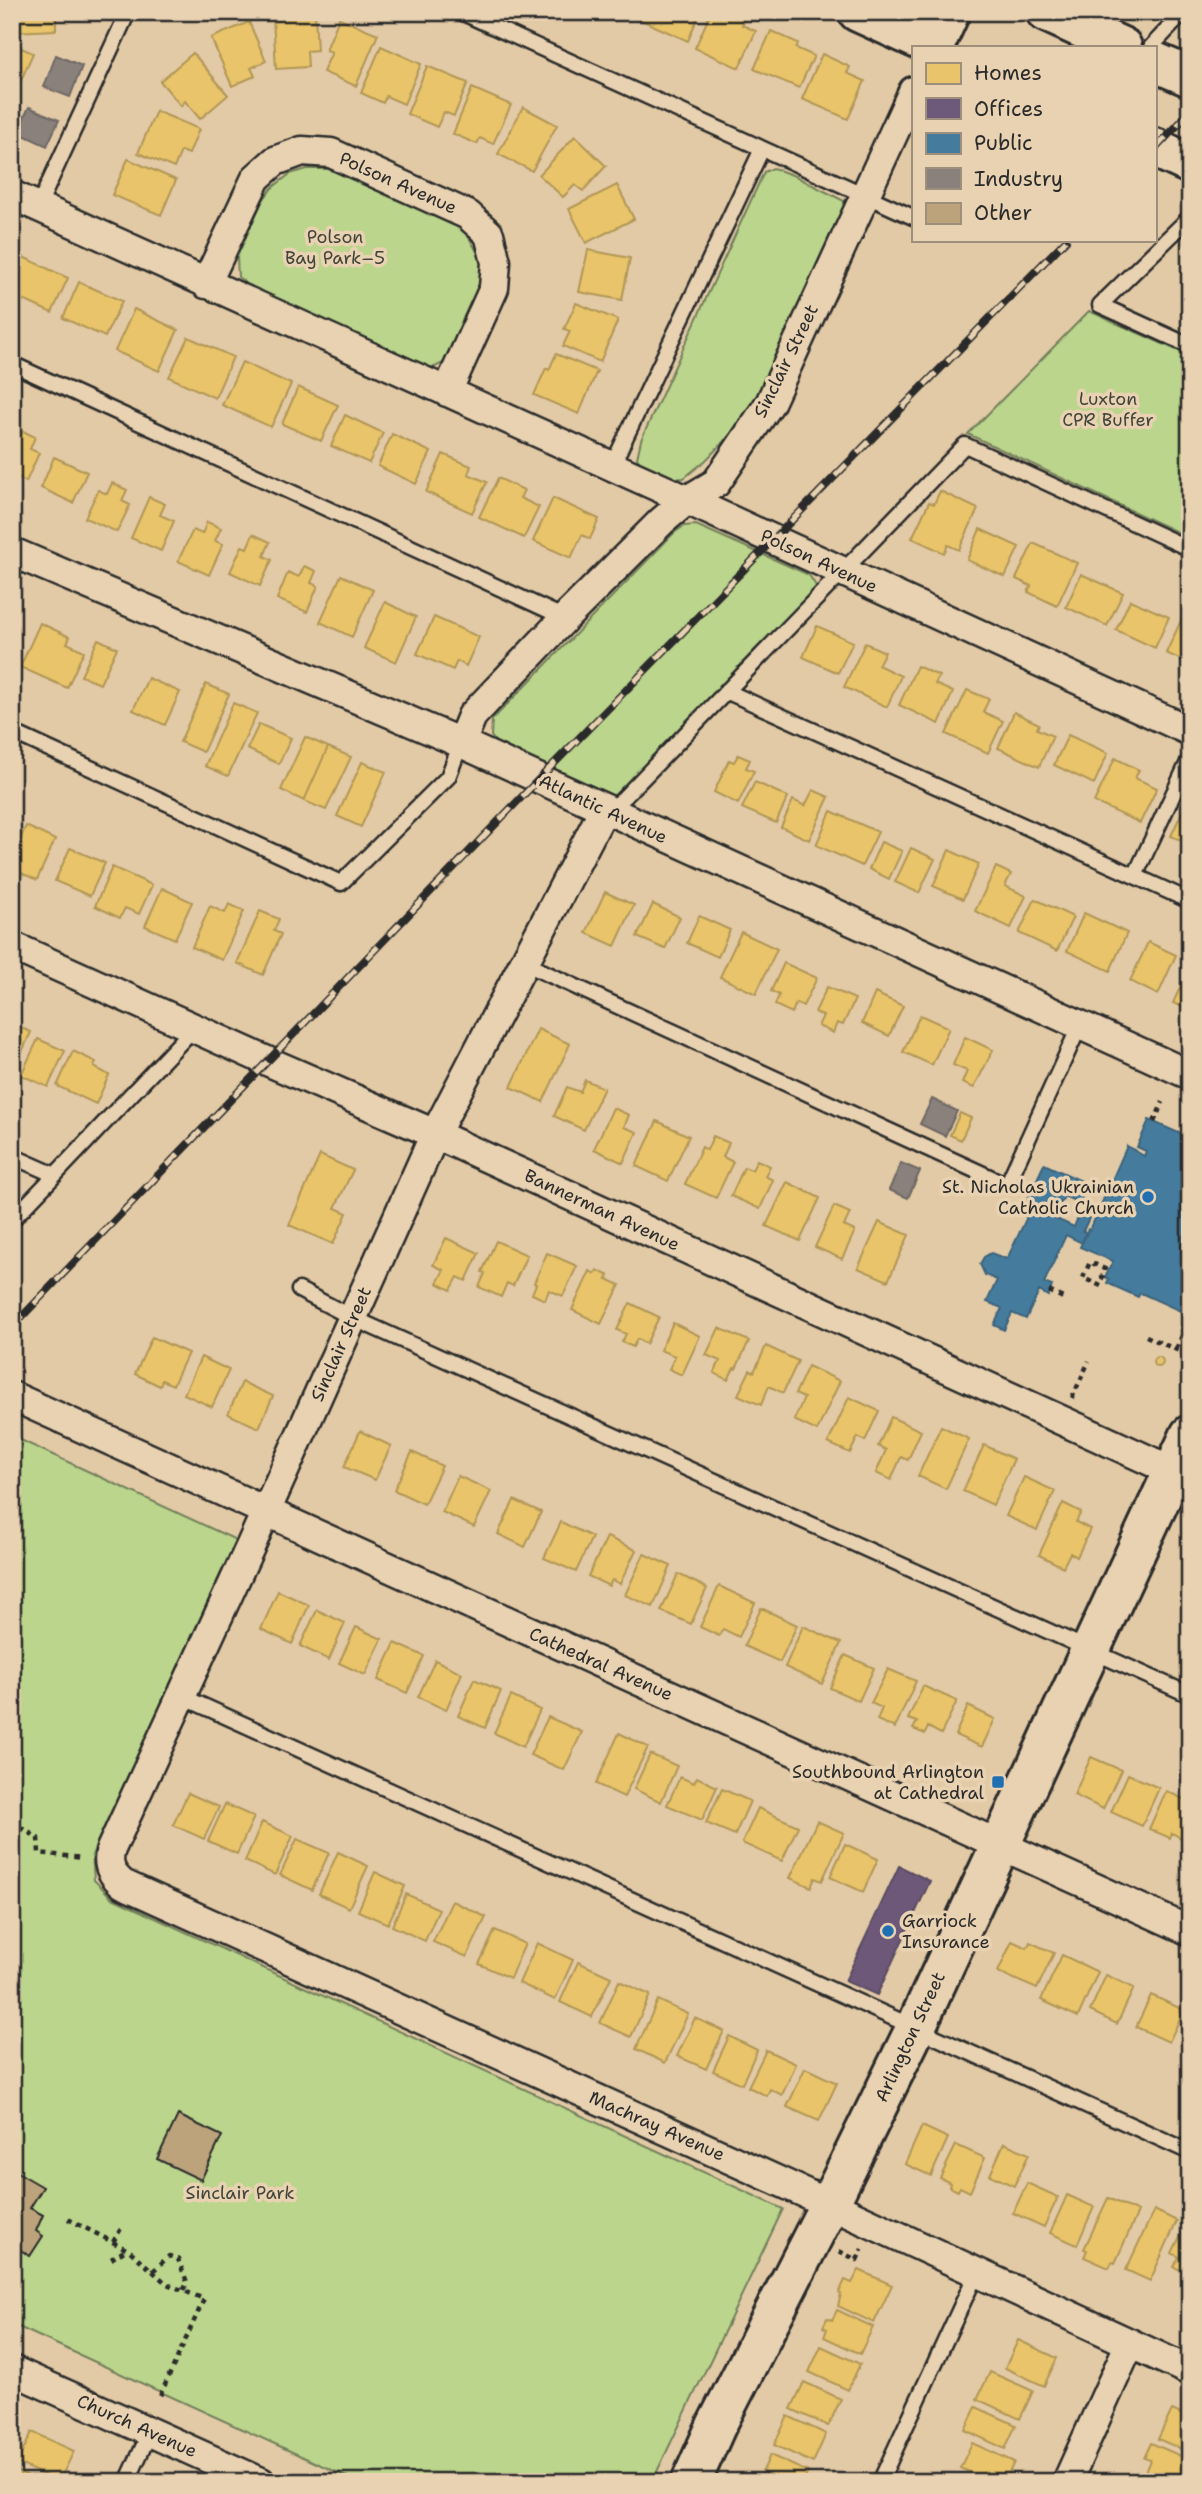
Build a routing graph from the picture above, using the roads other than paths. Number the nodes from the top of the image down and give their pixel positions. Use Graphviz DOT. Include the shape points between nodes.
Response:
graph roads {
  1 [pos="128,12"];
  2 [pos="461,12"];
  3 [pos="858,12"];
  4 [pos="950,12"];
  5 [pos="1046,12"];
  6 [pos="1184,12"];
  7 [pos="932,46"];
  8 [pos="934,46"];
  9 [pos="1120,46"];
  10 [pos="1151,46"];
  11 [pos="1156,62"];
  12 [pos="1190,77"];
  13 [pos="912,93"];
  14 [pos="1156,148"];
  15 [pos="762,149"];
  16 [pos="1190,164"];
  17 [pos="12,195"];
  18 [pos="864,195"];
  19 [pos="38,207"];
  20 [pos="912,217"];
  21 [pos="1190,217"];
  22 [pos="206,284"];
  23 [pos="1190,346"];
  24 [pos="12,364"];
  25 [pos="447,392"];
  26 [pos="612,466"];
  27 [pos="687,500"];
  28 [pos="1190,549"];
  29 [pos="12,552"];
  30 [pos="842,572"];
  31 [pos="565,618"];
  32 [pos="726,691"];
  33 [pos="1190,731"];
  34 [pos="12,732"];
  35 [pos="461,743"];
  36 [pos="1190,758"];
  37 [pos="607,811"];
  38 [pos="1135,876"];
  39 [pos="1190,901"];
  40 [pos="12,946"];
  41 [pos="524,963"];
  42 [pos="1080,1025"];
  43 [pos="194,1028"];
  44 [pos="1190,1075"];
  45 [pos="435,1134"];
  46 [pos="12,1156"];
  47 [pos="55,1175"];
  48 [pos="12,1220"];
  49 [pos="299,1290"];
  50 [pos="353,1318"];
  51 [pos="12,1396"];
  52 [pos="1190,1435"];
  53 [pos="1181,1475"];
  54 [pos="266,1511"];
  55 [pos="1092,1651"];
  56 [pos="1190,1695"];
  57 [pos="181,1696"];
  58 [pos="999,1844"];
  59 [pos="116,1872"];
  60 [pos="1190,1931"];
  61 [pos="916,2027"];
  62 [pos="1190,2152"];
  63 [pos="829,2204"];
  64 [pos="977,2273"];
  65 [pos="1130,2343"];
  66 [pos="12,2370"];
  67 [pos="1190,2371"];
  68 [pos="150,2432"];
  69 [pos="127,2482"];
  70 [pos="261,2482"];
  71 [pos="691,2482"];
  72 [pos="880,2482"];
  73 [pos="1068,2482"];
  1 -- 19 [label="lane"];
  2 -- 15 [label="lane"];
  3 -- 7 [label="main road"];
  4 -- 8 [label="main road"];
  5 -- 9 [label="main road"];
  6 -- 10 [label="lane"];
  11 -- 12 [label="main road"];
  13 -- 18 [label="street, Sinclair Street"];
  14 -- 16 [label="main road"];
  15 -- 18 [label="lane"];
  15 -- 26 [label="lane"];
  17 -- 19 [label="street, Polson Avenue"];
  18 -- 20 [label="lane"];
  18 -- 27 [label="street, Sinclair Street" via="770,402 716,483"];
  19 -- 22 [label="street, Polson Avenue"];
  21 -- 23 [label="lane" via="1100,305"];
  22 -- 25 [label="street, Polson Avenue"];
  22 -- 25 [label="street, Polson Avenue" via="256,178 275,161 302,151 331,153 468,215 489,234 496,262 494,288"];
  24 -- 31 [label="lane"];
  25 -- 26 [label="street, Polson Avenue"];
  26 -- 27 [label="street, Polson Avenue"];
  27 -- 30 [label="street, Polson Avenue"];
  27 -- 31 [label="street, Sinclair Street"];
  28 -- 30 [label="lane" via="965,445"];
  29 -- 35 [label="street, Atlantic Avenue"];
  30 -- 32 [label="lane"];
  30 -- 33 [label="street, Polson Avenue"];
  31 -- 35 [label="street, Sinclair Street" via="472,716"];
  32 -- 37 [label="lane"];
  32 -- 38 [label="lane"];
  34 -- 35 [label="lane" via="341,883 449,777"];
  35 -- 37 [label="street, Atlantic Avenue"];
  36 -- 38 [label="lane"];
  37 -- 41 [label="street, Sinclair Street"];
  37 -- 42 [label="street, Atlantic Avenue"];
  38 -- 39 [label="lane"];
  40 -- 43 [label="street, Bannerman Avenue"];
  41 -- 42 [label="lane" via="1007,1185"];
  41 -- 45 [label="street, Sinclair Street"];
  42 -- 44 [label="street, Atlantic Avenue"];
  43 -- 45 [label="street, Bannerman Avenue"];
  43 -- 47 [label="lane"];
  45 -- 50 [label="street, Sinclair Street"];
  45 -- 53 [label="street, Bannerman Avenue"];
  46 -- 47 [label="lane"];
  47 -- 48 [label="lane"];
  49 -- 50 [label="lane"];
  50 -- 54 [label="street, Sinclair Street"];
  50 -- 55 [label="lane"];
  51 -- 54 [label="street, Cathedral Avenue"];
  52 -- 53 [label="main road, Arlington Street"];
  53 -- 55 [label="main road, Arlington Street"];
  54 -- 57 [label="street, Sinclair Street"];
  54 -- 58 [label="street, Cathedral Avenue"];
  55 -- 56 [label="lane"];
  55 -- 58 [label="main road, Arlington Street"];
  57 -- 59 [label="street, Sinclair Street" via="111,1849"];
  57 -- 61 [label="lane"];
  58 -- 60 [label="street, Cathedral Avenue"];
  58 -- 61 [label="main road, Arlington Street"];
  59 -- 63 [label="street, Machray Avenue"];
  61 -- 62 [label="lane"];
  61 -- 63 [label="main road, Arlington Street"];
  63 -- 64 [label="street, Machray Avenue"];
  63 -- 71 [label="main road, Arlington Street"];
  64 -- 65 [label="street, Machray Avenue"];
  64 -- 72 [label="lane"];
  65 -- 67 [label="street, Machray Avenue"];
  65 -- 73 [label="street"];
  66 -- 68 [label="street, Church Avenue"];
  68 -- 69 [label="lane"];
  68 -- 70 [label="street, Church Avenue"];
}
